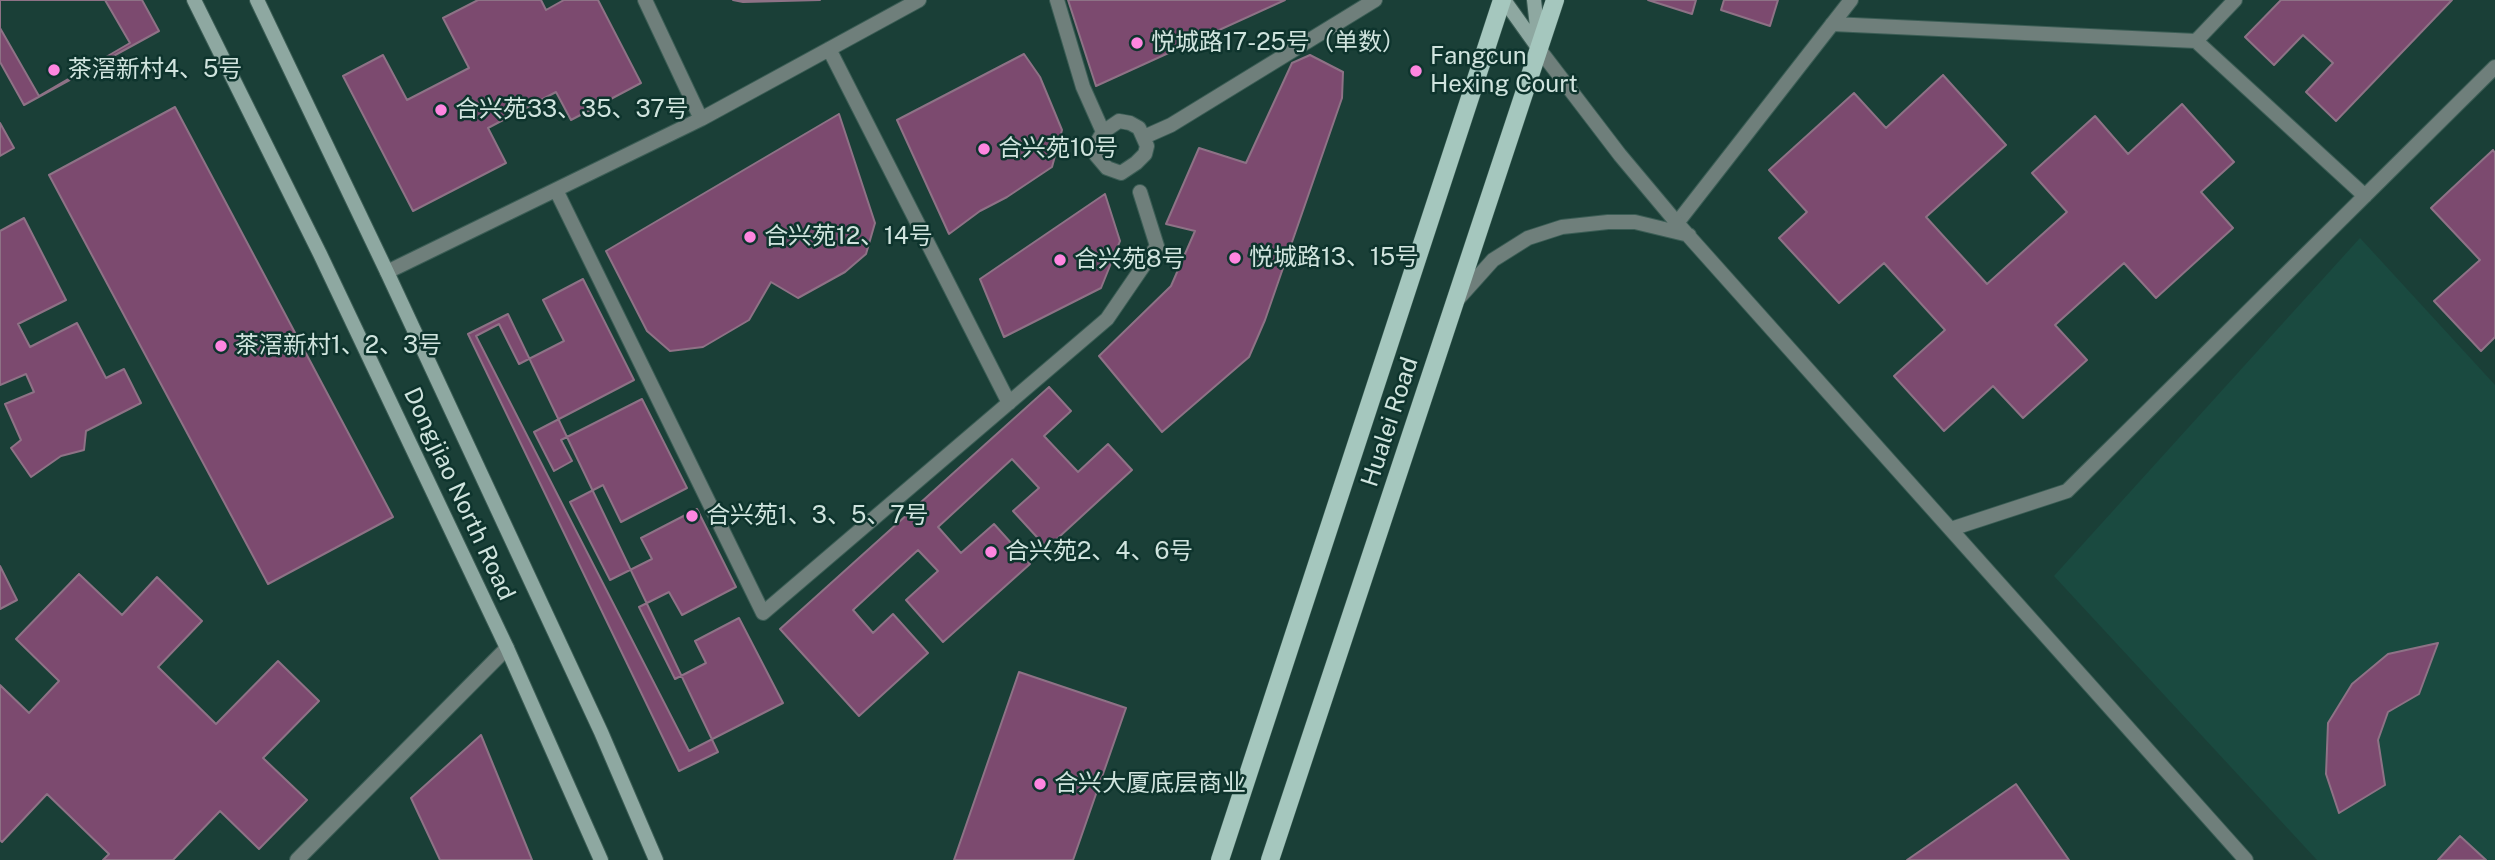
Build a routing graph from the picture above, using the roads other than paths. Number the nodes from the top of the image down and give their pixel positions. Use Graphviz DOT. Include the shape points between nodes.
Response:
graph roads {
  1 [pos="194,0"];
  2 [pos="257,0"];
  3 [pos="645,0"];
  4 [pos="919,0"];
  5 [pos="1057,0"];
  6 [pos="1375,0"];
  7 [pos="1503,0"];
  8 [pos="1534,0"];
  9 [pos="1555,0"];
  10 [pos="1851,0"];
  11 [pos="2235,0"];
  12 [pos="1832,24"];
  13 [pos="2196,40"];
  14 [pos="829,49"];
  15 [pos="1539,50"];
  16 [pos="2495,67"];
  17 [pos="701,119"];
  18 [pos="1103,132"];
  19 [pos="1144,137"];
  20 [pos="1130,167"];
  21 [pos="556,190"];
  22 [pos="2365,196"];
  23 [pos="1677,223"];
  24 [pos="1689,236"];
  25 [pos="387,272"];
  26 [pos="1457,300"];
  27 [pos="1009,403"];
  28 [pos="1951,529"];
  29 [pos="506,648"];
  30 [pos="297,860"];
  31 [pos="601,860"];
  32 [pos="656,860"];
  33 [pos="1220,860"];
  34 [pos="1270,860"];
  35 [pos="2246,860"];
  1 -- 29 [label="main road, Dongjiao North Road"];
  2 -- 25 [label="main road, Dongjiao North Road"];
  3 -- 17 [label="street"];
  4 -- 14 [label="street"];
  5 -- 18 [label="street" via="1083,87"];
  6 -- 19 [label="street"];
  7 -- 15 [label="main road"];
  7 -- 33 [label="main road, Hualei Road"];
  8 -- 15 [label="main road"];
  9 -- 15 [label="main road, Hualei Road"];
  10 -- 12 [label="street"];
  11 -- 13 [label="street"];
  12 -- 13 [label="street"];
  12 -- 23 [label="street"];
  13 -- 22 [label="street"];
  14 -- 17 [label="street"];
  14 -- 27 [label="street"];
  15 -- 23 [label="street"];
  15 -- 26 [label="main road, Hualei Road"];
  16 -- 22 [label="street"];
  17 -- 21 [label="street"];
  18 -- 19 [label="street" via="1119,121 1130,122"];
  18 -- 20 [label="street" via="1096,155 1107,168 1121,173"];
  19 -- 20 [label="street" via="1145,154"];
  20 -- 27 [label="street" via="1157,246 1107,319"];
  21 -- 25 [label="street"];
  21 -- 27 [label="street" via="763,613"];
  22 -- 28 [label="street" via="2067,491"];
  23 -- 24 [label="street"];
  24 -- 26 [label="street" via="1635,222 1562,227 1528,238 1493,260"];
  24 -- 28 [label="street"];
  25 -- 32 [label="main road, Dongjiao North Road"];
  26 -- 34 [label="main road, Hualei Road"];
  28 -- 35 [label="street"];
  29 -- 30 [label="street"];
  29 -- 31 [label="main road, Dongjiao North Road"];
}
